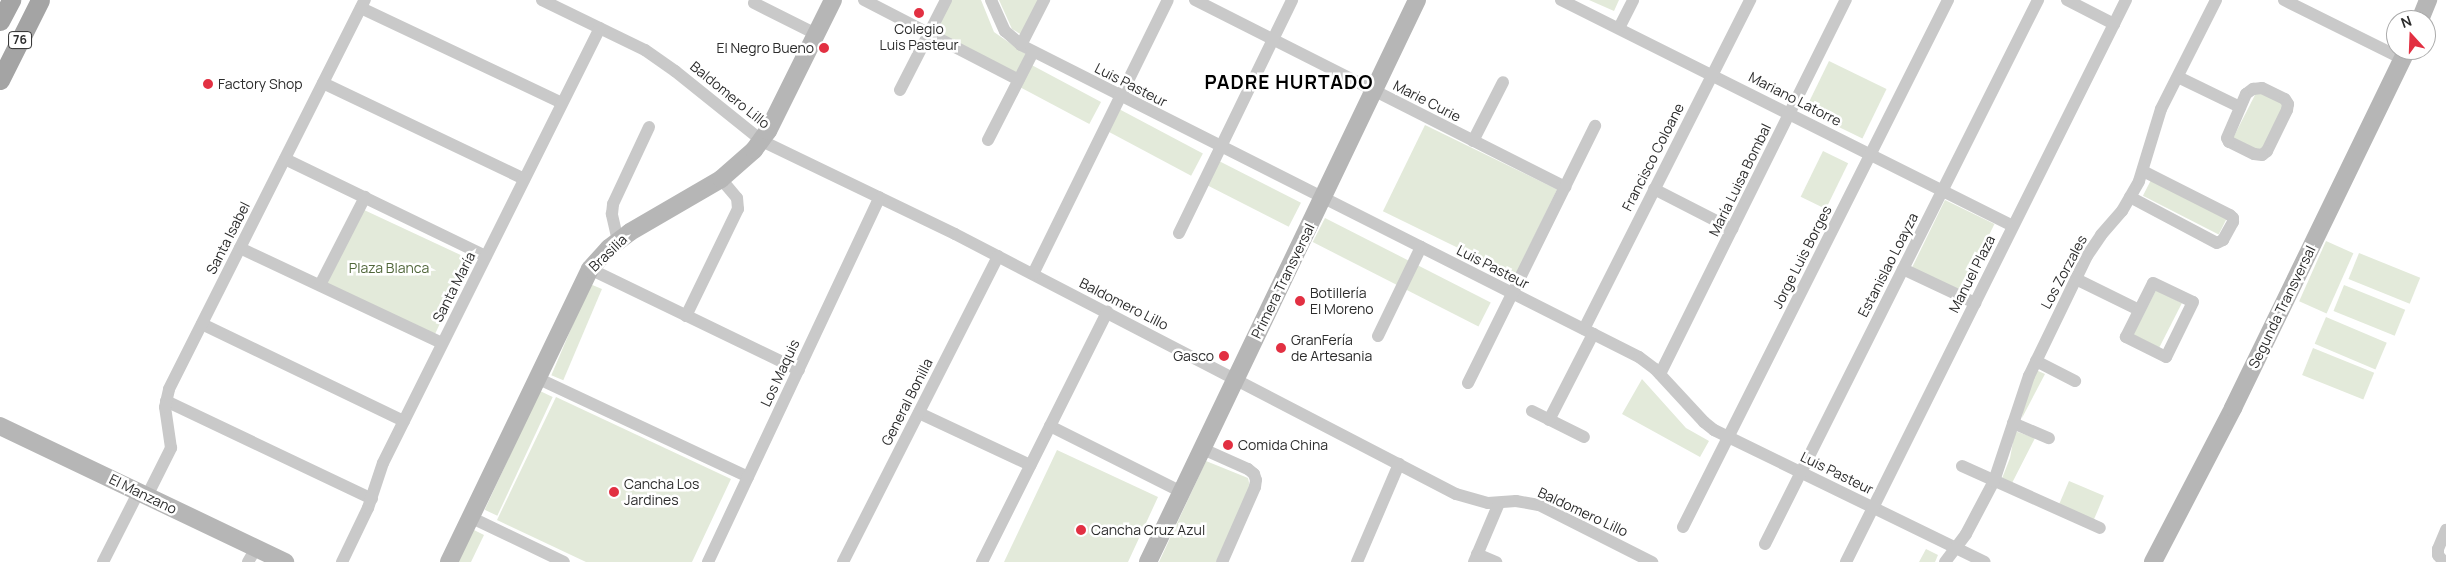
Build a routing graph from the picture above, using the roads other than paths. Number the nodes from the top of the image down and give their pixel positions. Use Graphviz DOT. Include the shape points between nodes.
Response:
graph roads {
  1 [pos="11,0"];
  2 [pos="40,0"];
  3 [pos="542,0"];
  4 [pos="833,0"];
  5 [pos="864,0"];
  6 [pos="946,0"];
  7 [pos="992,0"];
  8 [pos="1044,0"];
  9 [pos="1168,0"];
  10 [pos="1195,0"];
  11 [pos="1292,0"];
  12 [pos="1417,0"];
  13 [pos="1561,0"];
  14 [pos="1633,0"];
  15 [pos="1750,0"];
  16 [pos="1846,0"];
  17 [pos="1948,0"];
  18 [pos="2038,0"];
  19 [pos="2067,0"];
  20 [pos="2126,0"];
  21 [pos="2216,0"];
  22 [pos="2284,0"];
  23 [pos="754,3"];
  24 [pos="363,4"];
  25 [pos="0,21"];
  26 [pos="2114,24"];
  27 [pos="600,28"];
  28 [pos="1619,28"];
  29 [pos="929,33"];
  30 [pos="816,34"];
  31 [pos="1273,40"];
  32 [pos="1021,45"];
  33 [pos="2386,46"];
  34 [pos="1033,52"];
  35 [pos="2403,60"];
  36 [pos="1712,74"];
  37 [pos="2178,76"];
  38 [pos="0,80"];
  39 [pos="1019,80"];
  40 [pos="1503,82"];
  41 [pos="323,83"];
  42 [pos="900,90"];
  43 [pos="1374,91"];
  44 [pos="1121,96"];
  45 [pos="562,103"];
  46 [pos="2240,108"];
  47 [pos="1790,113"];
  48 [pos="1595,126"];
  49 [pos="649,127"];
  50 [pos="988,140"];
  51 [pos="762,141"];
  52 [pos="1473,141"];
  53 [pos="1221,147"];
  54 [pos="1870,154"];
  55 [pos="285,159"];
  56 [pos="2144,171"];
  57 [pos="524,179"];
  58 [pos="722,179"];
  59 [pos="1565,187"];
  60 [pos="1654,189"];
  61 [pos="1943,190"];
  62 [pos="364,197"];
  63 [pos="880,197"];
  64 [pos="2130,197"];
  65 [pos="1323,198"];
  66 [pos="2013,226"];
  67 [pos="1732,229"];
  68 [pos="1179,233"];
  69 [pos="618,241"];
  70 [pos="1421,247"];
  71 [pos="240,248"];
  72 [pos="486,256"];
  73 [pos="998,256"];
  74 [pos="590,269"];
  75 [pos="1903,269"];
  76 [pos="1033,274"];
  77 [pos="2076,279"];
  78 [pos="320,286"];
  79 [pos="1512,293"];
  80 [pos="1974,304"];
  81 [pos="2139,310"];
  82 [pos="1107,312"];
  83 [pos="686,316"];
  84 [pos="202,324"];
  85 [pos="1588,331"];
  86 [pos="1378,336"];
  87 [pos="442,343"];
  88 [pos="2036,361"];
  89 [pos="798,370"];
  90 [pos="1660,374"];
  91 [pos="536,378"];
  92 [pos="1236,379"];
  93 [pos="2075,381"];
  94 [pos="1468,383"];
  95 [pos="166,400"];
  96 [pos="1532,411"];
  97 [pos="919,413"];
  98 [pos="1549,420"];
  99 [pos="404,421"];
  100 [pos="2013,423"];
  101 [pos="0,426"];
  102 [pos="1050,426"];
  103 [pos="1584,437"];
  104 [pos="1728,437"];
  105 [pos="2049,438"];
  106 [pos="1203,449"];
  107 [pos="1400,464"];
  108 [pos="1030,465"];
  109 [pos="1962,466"];
  110 [pos="1801,472"];
  111 [pos="748,477"];
  112 [pos="1994,482"];
  113 [pos="1182,492"];
  114 [pos="143,494"];
  115 [pos="372,499"];
  116 [pos="1499,503"];
  117 [pos="1872,508"];
  118 [pos="470,518"];
  119 [pos="1683,527"];
  120 [pos="2100,528"];
  121 [pos="2446,530"];
  122 [pos="1765,544"];
  123 [pos="1955,548"];
  124 [pos="252,555"];
  125 [pos="1629,557"];
  126 [pos="1475,558"];
  127 [pos="103,562"];
  128 [pos="286,562"];
  129 [pos="342,562"];
  130 [pos="449,562"];
  131 [pos="564,562"];
  132 [pos="708,562"];
  133 [pos="844,562"];
  134 [pos="982,562"];
  135 [pos="1148,562"];
  136 [pos="1222,562"];
  137 [pos="1356,562"];
  138 [pos="1496,562"];
  139 [pos="1652,562"];
  140 [pos="1846,562"];
  141 [pos="1945,562"];
  142 [pos="1985,562"];
  143 [pos="2153,562"];
  144 [pos="2444,562"];
  1 -- 25 [label="main road, 76"];
  2 -- 38 [label="main road, 76"];
  3 -- 27 [label="street, Baldomero Lillo"];
  4 -- 30 [label="street, Brasilia"];
  5 -- 29 [label="street"];
  6 -- 29 [label="street"];
  7 -- 32 [label="street, Luis Pasteur" via="1005,31"];
  8 -- 32 [label="street"];
  9 -- 44 [label="street"];
  10 -- 31 [label="street, Marie Curie"];
  11 -- 31 [label="street"];
  12 -- 43 [label="street, Primera Transversal"];
  13 -- 28 [label="street, Mariano Latorre"];
  14 -- 28 [label="street"];
  15 -- 36 [label="street, Francisco Coloane"];
  16 -- 47 [label="street, María Luisa Bombal"];
  17 -- 54 [label="street, Jorge Luis Borges"];
  18 -- 61 [label="street, Estanislao Loayza"];
  19 -- 26 [label="street"];
  20 -- 26 [label="street, Manuel Plaza"];
  21 -- 37 [label="street, Los Zorzales"];
  22 -- 33 [label="street"];
  23 -- 30 [label="street"];
  24 -- 41 [label="street, Santa Isabel"];
  24 -- 45 [label="street"];
  26 -- 66 [label="street, Manuel Plaza"];
  27 -- 45 [label="street, Santa María"];
  27 -- 51 [label="street, Baldomero Lillo" via="660,60"];
  28 -- 36 [label="street, Mariano Latorre"];
  29 -- 39 [label="street"];
  29 -- 42 [label="street"];
  30 -- 51 [label="street, Brasilia"];
  31 -- 43 [label="street, Marie Curie"];
  31 -- 53 [label="street"];
  32 -- 34 [label="street, Luis Pasteur"];
  34 -- 39 [label="street"];
  34 -- 44 [label="street, Luis Pasteur"];
  35 -- 143 [label="street, Segunda Transversal" via="2233,408"];
  36 -- 47 [label="street, Mariano Latorre"];
  36 -- 60 [label="street, Francisco Coloane"];
  37 -- 46 [label="street"];
  37 -- 56 [label="street, Los Zorzales" via="2158,118"];
  39 -- 50 [label="street"];
  40 -- 52 [label="street"];
  41 -- 55 [label="street, Santa Isabel"];
  41 -- 57 [label="street"];
  43 -- 52 [label="street, Marie Curie"];
  43 -- 65 [label="street, Primera Transversal"];
  44 -- 53 [label="street, Luis Pasteur"];
  44 -- 76 [label="street"];
  45 -- 57 [label="street, Santa María"];
  46 -- 46 [label="street" via="2246,94 2262,88 2285,99 2288,104 2267,151 2262,155 2229,142 2227,138"];
  47 -- 54 [label="street, Mariano Latorre"];
  47 -- 67 [label="street, María Luisa Bombal"];
  48 -- 59 [label="street"];
  49 -- 69 [label="street" via="613,204"];
  51 -- 58 [label="street, Brasilia"];
  51 -- 63 [label="street, Baldomero Lillo"];
  52 -- 59 [label="street, Marie Curie"];
  53 -- 65 [label="street, Luis Pasteur"];
  53 -- 68 [label="street"];
  54 -- 61 [label="street, Mariano Latorre"];
  54 -- 104 [label="street, Jorge Luis Borges"];
  55 -- 62 [label="street"];
  55 -- 71 [label="street, Santa Isabel"];
  56 -- 64 [label="street, Los Zorzales"];
  56 -- 64 [label="street" via="2233,218 2233,222 2217,244"];
  57 -- 72 [label="street, Santa María"];
  58 -- 69 [label="street, Brasilia" via="646,221"];
  58 -- 83 [label="street" via="738,198 738,209"];
  59 -- 79 [label="street"];
  60 -- 67 [label="street"];
  60 -- 85 [label="street, Francisco Coloane"];
  61 -- 66 [label="street, Mariano Latorre"];
  61 -- 75 [label="street, Estanislao Loayza"];
  62 -- 72 [label="street"];
  62 -- 78 [label="street"];
  63 -- 73 [label="street, Baldomero Lillo"];
  63 -- 89 [label="street, Los Maquis"];
  64 -- 77 [label="street, Los Zorzales" via="2093,245"];
  65 -- 70 [label="street, Luis Pasteur"];
  65 -- 92 [label="street, Primera Transversal"];
  66 -- 80 [label="street, Manuel Plaza"];
  67 -- 90 [label="street, María Luisa Bombal"];
  69 -- 74 [label="street, Brasilia"];
  70 -- 79 [label="street, Luis Pasteur"];
  70 -- 86 [label="street"];
  71 -- 78 [label="street"];
  71 -- 84 [label="street, Santa Isabel"];
  72 -- 87 [label="street, Santa María"];
  73 -- 76 [label="street, Baldomero Lillo"];
  73 -- 97 [label="street, General Bonilla"];
  74 -- 83 [label="street"];
  74 -- 91 [label="street, Brasilia"];
  75 -- 80 [label="street"];
  75 -- 110 [label="street, Estanislao Loayza"];
  76 -- 82 [label="street, Baldomero Lillo"];
  77 -- 81 [label="street"];
  77 -- 88 [label="street, Los Zorzales"];
  78 -- 87 [label="street"];
  79 -- 85 [label="street, Luis Pasteur"];
  79 -- 94 [label="street"];
  80 -- 117 [label="street, Manuel Plaza"];
  81 -- 81 [label="street" via="2126,337 2166,357 2193,302 2153,283"];
  82 -- 92 [label="street, Baldomero Lillo"];
  82 -- 102 [label="street"];
  83 -- 89 [label="street"];
  84 -- 95 [label="street, Santa Isabel"];
  84 -- 99 [label="street"];
  85 -- 90 [label="street, Luis Pasteur" via="1639,357"];
  85 -- 98 [label="street, Francisco Coloane"];
  87 -- 99 [label="street, Santa María"];
  88 -- 93 [label="street"];
  88 -- 100 [label="street, Los Zorzales"];
  89 -- 111 [label="street, Los Maquis"];
  90 -- 104 [label="street, Luis Pasteur" via="1704,422"];
  91 -- 111 [label="street"];
  91 -- 118 [label="street, Brasilia"];
  92 -- 106 [label="street, Primera Transversal"];
  92 -- 107 [label="street, Baldomero Lillo"];
  95 -- 114 [label="street" via="171,448"];
  95 -- 115 [label="street"];
  96 -- 98 [label="street"];
  97 -- 108 [label="street"];
  97 -- 133 [label="street, General Bonilla"];
  98 -- 103 [label="street"];
  99 -- 115 [label="street, Santa María" via="380,470"];
  100 -- 105 [label="street"];
  100 -- 112 [label="street, Los Zorzales"];
  101 -- 114 [label="street, El Manzano"];
  102 -- 108 [label="street"];
  102 -- 113 [label="street"];
  104 -- 110 [label="street, Luis Pasteur"];
  104 -- 119 [label="street, Jorge Luis Borges"];
  106 -- 113 [label="street, Primera Transversal"];
  106 -- 136 [label="street" via="1248,469 1256,480"];
  107 -- 116 [label="street, Baldomero Lillo" via="1466,498"];
  107 -- 137 [label="street"];
  108 -- 134 [label="street"];
  109 -- 112 [label="street"];
  110 -- 117 [label="street, Luis Pasteur"];
  110 -- 122 [label="street, Estanislao Loayza"];
  111 -- 132 [label="street, Los Maquis"];
  112 -- 120 [label="street"];
  112 -- 123 [label="street, Los Zorzales"];
  113 -- 135 [label="street, Primera Transversal"];
  114 -- 124 [label="street, El Manzano"];
  114 -- 127 [label="street"];
  115 -- 129 [label="street, Santa María"];
  116 -- 125 [label="street, Baldomero Lillo" via="1524,501 1539,505"];
  116 -- 126 [label="street"];
  117 -- 123 [label="street, Luis Pasteur"];
  117 -- 140 [label="street, Manuel Plaza"];
  118 -- 130 [label="street, Brasilia"];
  118 -- 131 [label="street"];
  121 -- 144 [label="street" via="2438,549 2438,555"];
  123 -- 141 [label="street, Los Zorzales"];
  123 -- 142 [label="street, Luis Pasteur"];
  124 -- 128 [label="street, El Manzano"];
  125 -- 139 [label="street, Baldomero Lillo"];
  126 -- 138 [label="street"];
}
